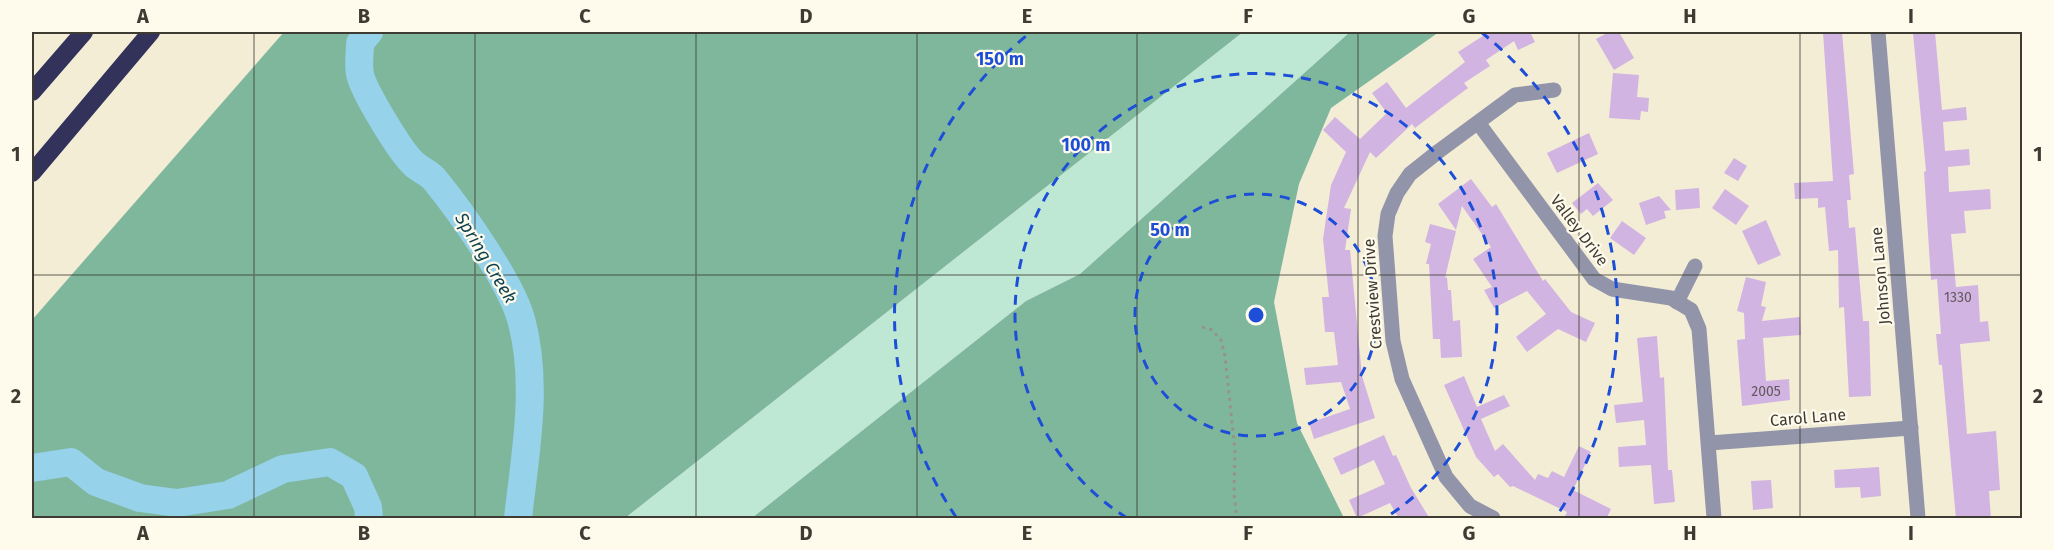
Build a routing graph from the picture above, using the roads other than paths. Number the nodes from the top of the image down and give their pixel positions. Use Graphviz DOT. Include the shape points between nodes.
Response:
graph roads {
  1 [pos="84,32"];
  2 [pos="151,32"];
  3 [pos="1878,32"];
  4 [pos="1554,90"];
  5 [pos="32,92"];
  6 [pos="1479,124"];
  7 [pos="32,173"];
  8 [pos="1695,266"];
  9 [pos="1677,302"];
  10 [pos="1911,428"];
  11 [pos="1709,444"];
  12 [pos="1493,519"];
  13 [pos="1714,519"];
  14 [pos="1918,519"];
  1 -- 5 [label="highway"];
  2 -- 7 [label="highway"];
  3 -- 10 [label="street, Johnson Lane"];
  4 -- 6 [label="street, Crestview Drive" via="1515,95"];
  6 -- 9 [label="street, Valley Drive" via="1594,279 1612,289"];
  6 -- 12 [label="street, Crestview Drive" via="1410,174 1388,214 1385,236 1393,341 1402,379 1446,477 1470,506"];
  8 -- 9 [label="street"];
  9 -- 11 [label="street" via="1690,310 1699,329"];
  10 -- 11 [label="street, Carol Lane"];
  10 -- 14 [label="street, Johnson Lane"];
  11 -- 13 [label="street"];
}
